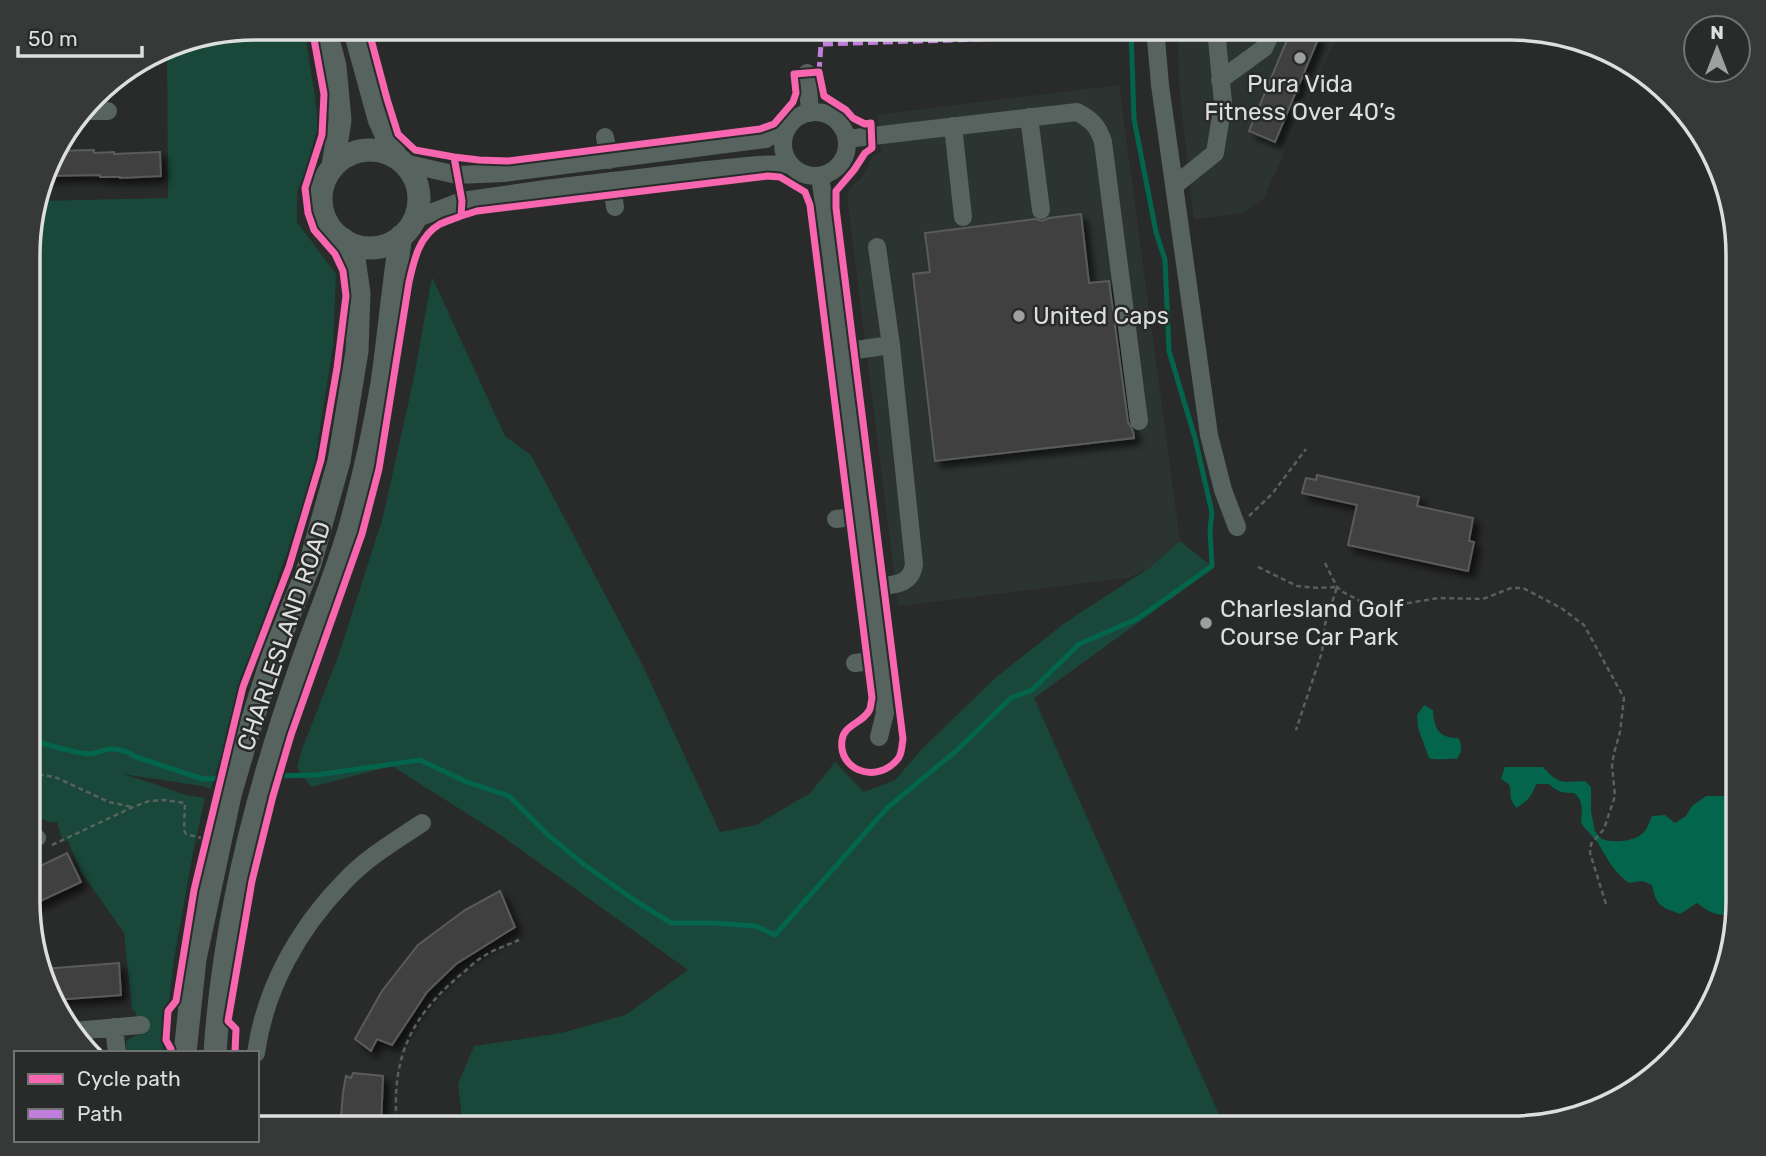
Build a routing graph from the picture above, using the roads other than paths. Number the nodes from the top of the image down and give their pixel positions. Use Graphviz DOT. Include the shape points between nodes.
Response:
graph roads {
  1 [pos="1156,40"];
  2 [pos="1217,40"];
  3 [pos="1268,40"];
  4 [pos="328,41"];
  5 [pos="358,41"];
  6 [pos="807,73"];
  7 [pos="1220,80"];
  8 [pos="97,111"];
  9 [pos="108,111"];
  10 [pos="810,113"];
  11 [pos="1029,117"];
  12 [pos="792,123"];
  13 [pos="953,126"];
  14 [pos="605,136"];
  15 [pos="847,138"];
  16 [pos="400,160"];
  17 [pos="609,160"];
  18 [pos="790,164"];
  19 [pos="333,166"];
  20 [pos="820,176"];
  21 [pos="611,181"];
  22 [pos="1174,186"];
  23 [pos="615,207"];
  24 [pos="1041,210"];
  25 [pos="963,217"];
  26 [pos="408,228"];
  27 [pos="343,239"];
  28 [pos="877,247"];
  29 [pos="891,345"];
  30 [pos="842,352"];
  31 [pos="1139,421"];
  32 [pos="861,516"];
  33 [pos="836,519"];
  34 [pos="1237,527"];
  35 [pos="870,588"];
  36 [pos="878,660"];
  37 [pos="855,663"];
  38 [pos="879,737"];
  39 [pos="422,823"];
  40 [pos="141,1025"];
  41 [pos="114,1027"];
  42 [pos="85,1030"];
  43 [pos="117,1051"];
  44 [pos="185,1051"];
  45 [pos="215,1051"];
  46 [pos="256,1051"];
  1 -- 22 [label="street"];
  2 -- 7 [label="street"];
  3 -- 7 [label="street" via="1264,48"];
  4 -- 19 [label="main road" via="340,120"];
  5 -- 16 [label="main road" via="379,119"];
  6 -- 10 [label="street"];
  7 -- 22 [label="street" via="1223,103 1215,153"];
  8 -- 9 [label="street"];
  10 -- 12 [label="street"];
  10 -- 15 [label="street" via="830,115"];
  11 -- 13 [label="street"];
  11 -- 24 [label="street"];
  11 -- 31 [label="street" via="1077,112 1098,128"];
  12 -- 17 [label="street" via="766,139"];
  12 -- 18 [label="street" via="783,143"];
  13 -- 15 [label="street"];
  13 -- 25 [label="street"];
  14 -- 17 [label="street"];
  15 -- 20 [label="street" via="844,159"];
  16 -- 17 [label="street" via="457,175"];
  16 -- 19 [label="main road" via="385,152 363,150"];
  16 -- 26 [label="main road" via="411,171 419,193 419,205"];
  18 -- 20 [label="street" via="803,174"];
  18 -- 21 [label="street"];
  19 -- 27 [label="main road" via="322,189 321,205 333,231"];
  20 -- 30 [label="street"];
  21 -- 23 [label="street"];
  21 -- 26 [label="street" via="462,201"];
  22 -- 34 [label="street" via="1209,435"];
  26 -- 27 [label="main road" via="382,246 356,246"];
  26 -- 45 [label="main road, CHARLESLAND ROAD" via="393,282 370,453 332,583 259,796 239,881 223,967"];
  27 -- 44 [label="main road, CHARLESLAND ROAD" via="354,259 359,293 357,351 339,461 310,564 274,656 230,795 195,959"];
  28 -- 29 [label="street"];
  29 -- 30 [label="street"];
  29 -- 35 [label="street" via="914,564 909,580"];
  30 -- 32 [label="street"];
  32 -- 33 [label="street"];
  32 -- 35 [label="street"];
  35 -- 36 [label="street"];
  36 -- 37 [label="street"];
  36 -- 38 [label="street" via="885,713"];
  39 -- 46 [label="street" via="344,881 305,929 279,974"];
  40 -- 41 [label="street"];
  41 -- 42 [label="street"];
  41 -- 43 [label="street"];
}
